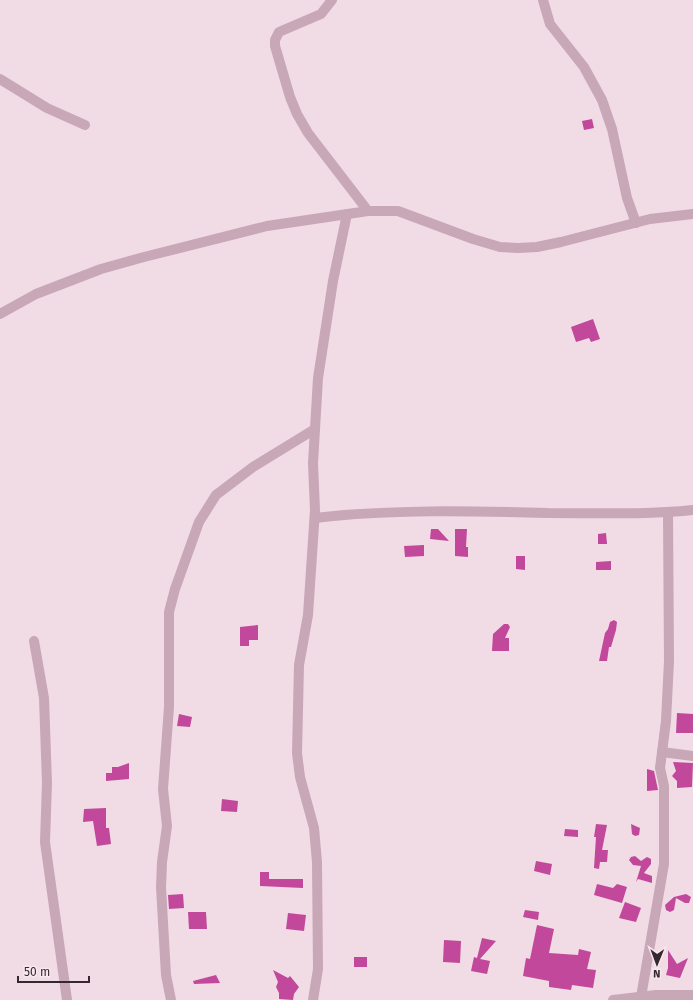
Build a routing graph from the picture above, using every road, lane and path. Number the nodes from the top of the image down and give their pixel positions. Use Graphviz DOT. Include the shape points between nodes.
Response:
graph roads {
  1 [pos="332,0"];
  2 [pos="542,0"];
  3 [pos="0,79"];
  4 [pos="85,125"];
  5 [pos="368,211"];
  6 [pos="347,214"];
  7 [pos="693,214"];
  8 [pos="636,223"];
  9 [pos="0,314"];
  10 [pos="315,429"];
  11 [pos="693,510"];
  12 [pos="668,513"];
  13 [pos="315,518"];
  14 [pos="34,641"];
  15 [pos="662,752"];
  16 [pos="693,756"];
  17 [pos="693,995"];
  18 [pos="641,997"];
  19 [pos="67,1000"];
  20 [pos="171,1000"];
  21 [pos="313,1000"];
  22 [pos="613,1000"];
  1 -- 5 [label="street" via="321,14 278,32 275,46 297,114 308,133"];
  2 -- 8 [label="street" via="550,24 584,67 602,100 612,129 627,198"];
  3 -- 4 [label="street" via="46,108"];
  5 -- 6 [label="street"];
  5 -- 8 [label="street" via="398,212 473,239 500,247 518,248 549,244"];
  6 -- 9 [label="street" via="267,226 101,269 36,294"];
  6 -- 10 [label="street" via="333,281 318,378"];
  7 -- 8 [label="street"];
  10 -- 13 [label="street"];
  10 -- 20 [label="street" via="253,467 216,495 199,522 173,594 169,612 170,707 163,789 167,826 161,887 166,975"];
  11 -- 12 [label="street"];
  12 -- 13 [label="street" via="407,512"];
  12 -- 15 [label="street" via="669,661"];
  13 -- 21 [label="street" via="308,615 300,665 297,753 300,777 314,828 317,862 318,969"];
  14 -- 19 [label="street" via="44,698 47,783 45,842"];
  15 -- 16 [label="street"];
  15 -- 18 [label="street" via="660,768 664,786 664,864"];
  17 -- 18 [label="street"];
  18 -- 22 [label="street"];
}
